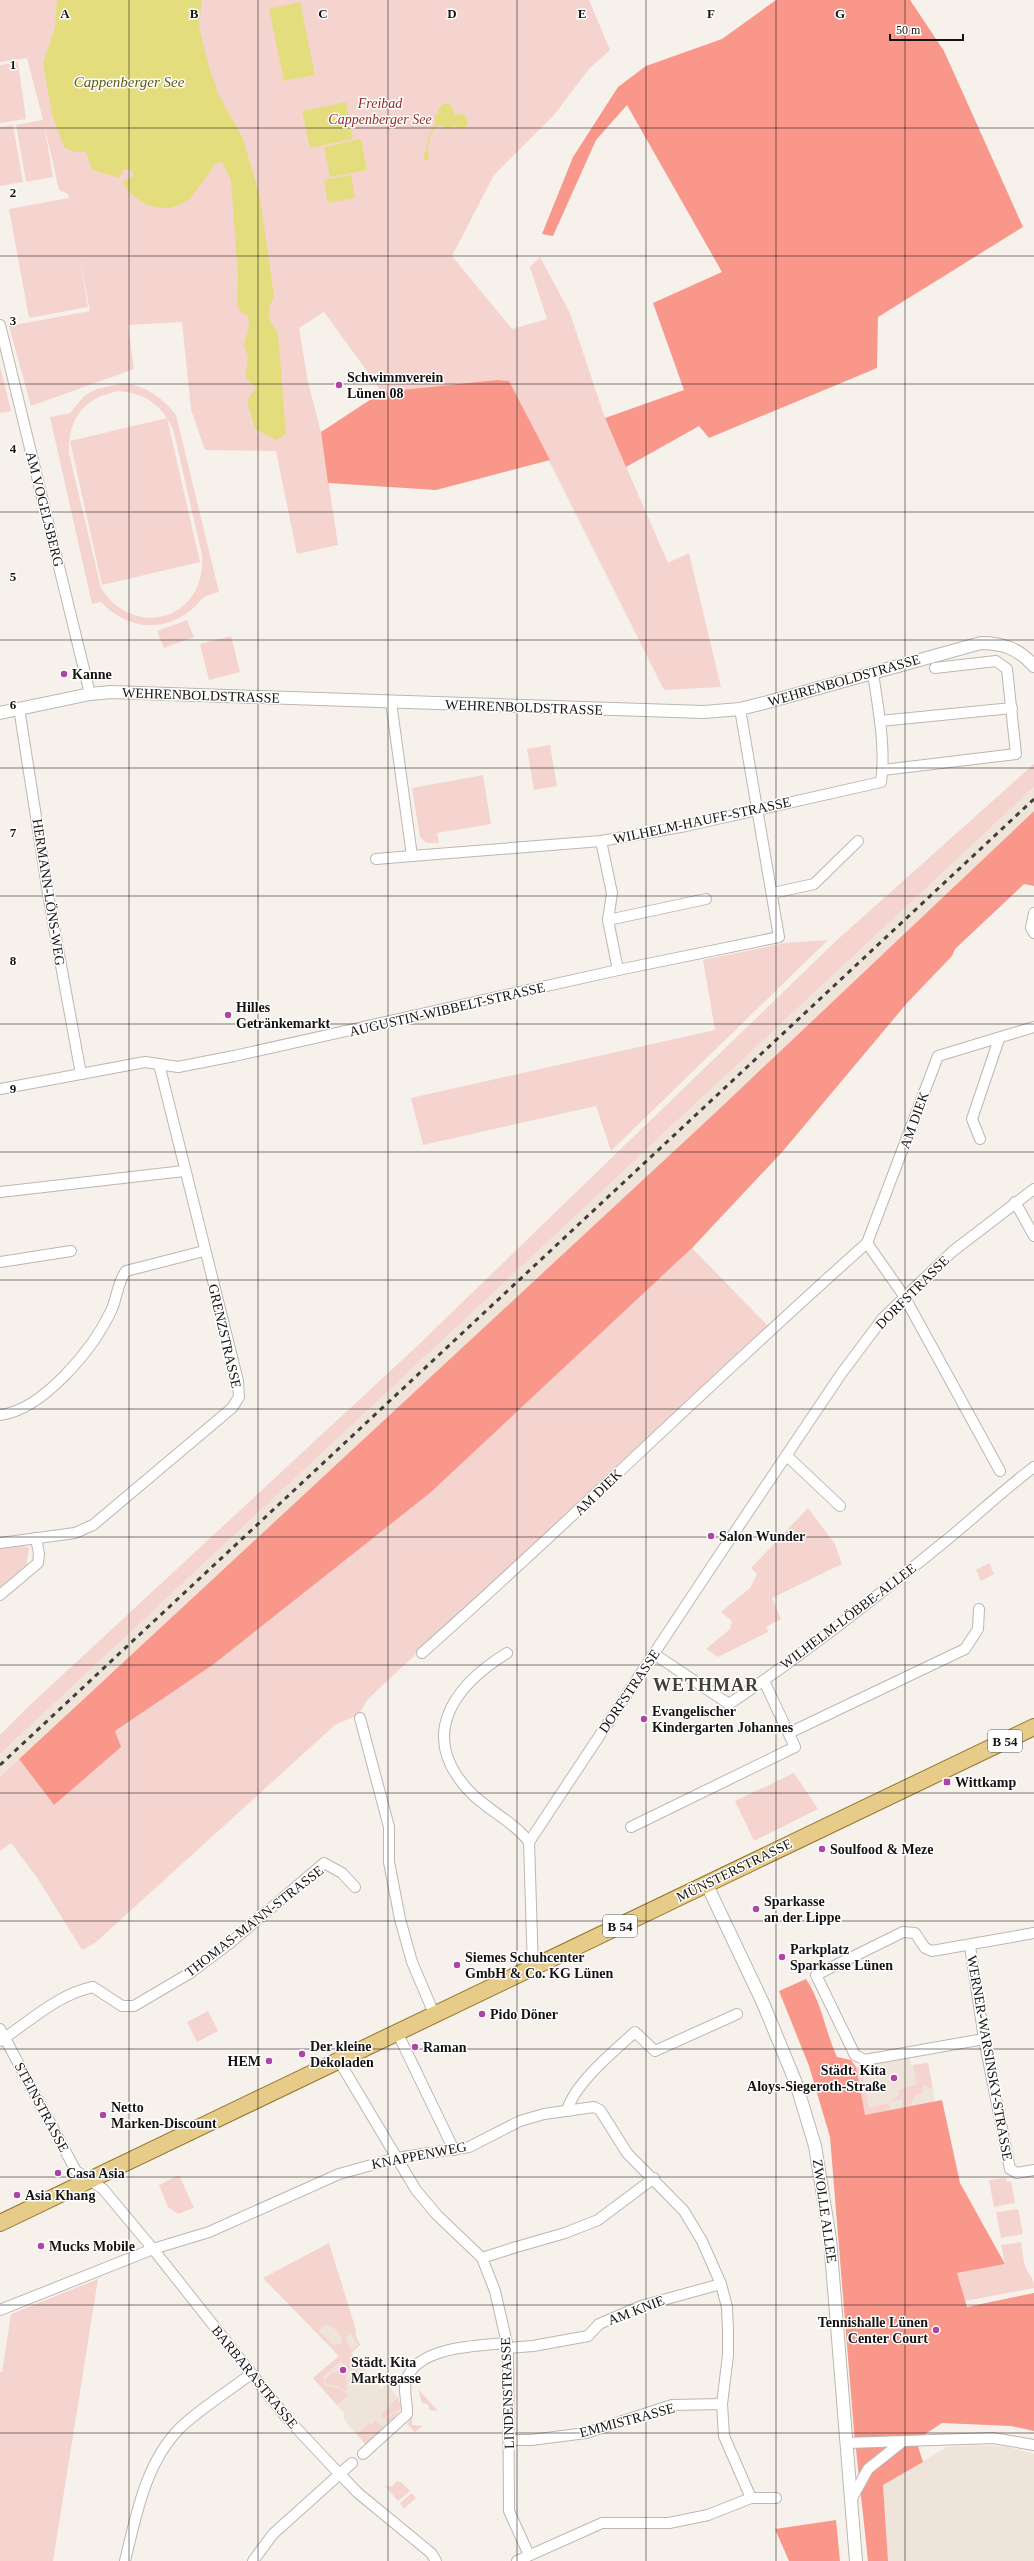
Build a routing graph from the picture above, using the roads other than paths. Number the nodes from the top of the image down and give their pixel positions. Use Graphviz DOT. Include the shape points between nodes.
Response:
graph roads {
  1 [pos="0,325"];
  2 [pos="1034,666"];
  3 [pos="935,668"];
  4 [pos="873,673"];
  5 [pos="90,694"];
  6 [pos="391,702"];
  7 [pos="19,708"];
  8 [pos="1012,708"];
  9 [pos="740,709"];
  10 [pos="0,713"];
  11 [pos="880,721"];
  12 [pos="882,770"];
  13 [pos="756,810"];
  14 [pos="601,841"];
  15 [pos="858,841"];
  16 [pos="412,856"];
  17 [pos="376,858"];
  18 [pos="773,893"];
  19 [pos="706,899"];
  20 [pos="1034,912"];
  21 [pos="608,920"];
  22 [pos="1034,932"];
  23 [pos="618,970"];
  24 [pos="1034,1027"];
  25 [pos="999,1039"];
  26 [pos="159,1064"];
  27 [pos="80,1074"];
  28 [pos="0,1090"];
  29 [pos="980,1139"];
  30 [pos="184,1171"];
  31 [pos="1034,1189"];
  32 [pos="0,1192"];
  33 [pos="1015,1202"];
  34 [pos="1034,1236"];
  35 [pos="867,1244"];
  36 [pos="71,1251"];
  37 [pos="204,1251"];
  38 [pos="0,1262"];
  39 [pos="904,1296"];
  40 [pos="0,1415"];
  41 [pos="787,1456"];
  42 [pos="1034,1467"];
  43 [pos="1000,1471"];
  44 [pos="840,1506"];
  45 [pos="36,1538"];
  46 [pos="0,1543"];
  47 [pos="0,1595"];
  48 [pos="979,1609"];
  49 [pos="422,1654"];
  50 [pos="507,1654"];
  51 [pos="654,1654"];
  52 [pos="764,1681"];
  53 [pos="360,1718"];
  54 [pos="1034,1727"];
  55 [pos="789,1733"];
  56 [pos="631,1827"];
  57 [pos="529,1842"];
  58 [pos="706,1884"];
  59 [pos="355,1887"];
  60 [pos="1034,1933"];
  61 [pos="970,1946"];
  62 [pos="533,1969"];
  63 [pos="737,2014"];
  64 [pos="435,2016"];
  65 [pos="398,2034"];
  66 [pos="2,2036"];
  67 [pos="984,2039"];
  68 [pos="340,2061"];
  69 [pos="567,2111"];
  70 [pos="454,2150"];
  71 [pos="397,2158"];
  72 [pos="1034,2170"];
  73 [pos="654,2178"];
  74 [pos="88,2180"];
  75 [pos="0,2223"];
  76 [pos="153,2249"];
  77 [pos="482,2258"];
  78 [pos="721,2284"];
  79 [pos="0,2310"];
  80 [pos="507,2345"];
  81 [pos="251,2374"];
  82 [pos="722,2404"];
  83 [pos="509,2440"];
  84 [pos="902,2442"];
  85 [pos="847,2443"];
  86 [pos="1034,2445"];
  87 [pos="363,2454"];
  88 [pos="352,2463"];
  89 [pos="338,2474"];
  90 [pos="751,2498"];
  91 [pos="776,2498"];
  92 [pos="851,2500"];
  93 [pos="529,2556"];
  94 [pos="125,2561"];
  95 [pos="253,2561"];
  96 [pos="436,2561"];
  97 [pos="517,2561"];
  98 [pos="856,2561"];
  1 -- 5 [label="street, AM VOGELSBERG"];
  2 -- 4 [label="street, WEHRENBOLDSTRASSE" via="1017,650 981,642"];
  3 -- 8 [label="street" via="996,661 1007,669"];
  4 -- 9 [label="street, WEHRENBOLDSTRASSE"];
  4 -- 11 [label="street"];
  5 -- 6 [label="street, WEHRENBOLDSTRASSE" via="151,693"];
  5 -- 7 [label="street, WEHRENBOLDSTRASSE"];
  6 -- 9 [label="street, WEHRENBOLDSTRASSE" via="664,712"];
  6 -- 16 [label="street"];
  7 -- 10 [label="street, WEHRENBOLDSTRASSE"];
  7 -- 27 [label="street, HERMANN-LÖNS-WEG"];
  8 -- 11 [label="street"];
  8 -- 12 [label="street" via="1016,754"];
  9 -- 13 [label="street, AUGUSTIN-WIBBELT-STRASSE"];
  11 -- 12 [label="street"];
  12 -- 13 [label="street, WILHELM-HAUFF-STRASSE" via="881,782"];
  13 -- 14 [label="street, WILHELM-HAUFF-STRASSE"];
  13 -- 18 [label="street, AUGUSTIN-WIBBELT-STRASSE"];
  14 -- 16 [label="street, WILHELM-HAUFF-STRASSE"];
  14 -- 21 [label="street" via="612,893"];
  15 -- 18 [label="street" via="814,884"];
  16 -- 17 [label="street, WILHELM-HAUFF-STRASSE"];
  18 -- 23 [label="street, AUGUSTIN-WIBBELT-STRASSE" via="779,937"];
  19 -- 21 [label="street"];
  20 -- 22 [label="street" via="1031,928"];
  21 -- 23 [label="street"];
  23 -- 26 [label="street, AUGUSTIN-WIBBELT-STRASSE" via="261,1051 178,1067"];
  24 -- 25 [label="street, AM DIEK"];
  25 -- 29 [label="street" via="972,1119"];
  25 -- 35 [label="street, AM DIEK" via="938,1056"];
  26 -- 27 [label="street, AUGUSTIN-WIBBELT-STRASSE" via="145,1062"];
  26 -- 30 [label="street, GRENZSTRASSE"];
  27 -- 28 [label="street, AUGUSTIN-WIBBELT-STRASSE"];
  30 -- 32 [label="street"];
  30 -- 37 [label="street, GRENZSTRASSE"];
  31 -- 33 [label="street, DORFSTRASSE"];
  33 -- 34 [label="street"];
  33 -- 39 [label="street, DORFSTRASSE" via="953,1251"];
  35 -- 39 [label="street"];
  35 -- 49 [label="street, AM DIEK" via="771,1328 541,1546"];
  36 -- 38 [label="street"];
  37 -- 40 [label="street" via="126,1271 111,1311 77,1362 31,1404 12,1414"];
  37 -- 45 [label="street, GRENZSTRASSE" via="238,1381 239,1397 232,1408 93,1526 76,1533"];
  39 -- 41 [label="street, DORFSTRASSE" via="859,1349"];
  39 -- 43 [label="street"];
  41 -- 44 [label="street"];
  41 -- 51 [label="street, DORFSTRASSE"];
  42 -- 52 [label="street, WILHELM-LÖBBE-ALLEE" via="996,1496 944,1543"];
  45 -- 46 [label="street, GRENZSTRASSE"];
  45 -- 47 [label="street" via="38,1563"];
  48 -- 55 [label="street" via="978,1628 965,1649"];
  50 -- 57 [label="street" via="484,1668 456,1696 447,1720 446,1744 452,1766 462,1782"];
  51 -- 52 [label="street, WILHELM-LÖBBE-ALLEE" via="729,1704"];
  51 -- 57 [label="street, DORFSTRASSE"];
  52 -- 55 [label="street"];
  53 -- 64 [label="street" via="389,1827 389,1862 400,1918 412,1962"];
  54 -- 58 [label="main road, MÜNSTERSTRASSE / B 54"];
  55 -- 56 [label="street" via="795,1747"];
  57 -- 62 [label="street"];
  58 -- 62 [label="main road, MÜNSTERSTRASSE / B 54"];
  58 -- 85 [label="street, ZWOLLE ALLEE" via="766,2010 796,2082 815,2146 829,2224"];
  59 -- 66 [label="street, THOMAS-MANN-STRASSE" via="342,1873 324,1863 230,1944 190,1973 134,2006 122,2006 93,1987 79,1990"];
  60 -- 61 [label="street"];
  61 -- 67 [label="street, WERNER-WARSINSKY-STRASSE"];
  61 -- 67 [label="street" via="932,1951 925,1948 915,1933 903,1932 816,1975 855,2055 865,2060"];
  62 -- 64 [label="main road, MÜNSTERSTRASSE / B 54"];
  63 -- 69 [label="street" via="655,2051 635,2032 570,2100"];
  64 -- 65 [label="main road, MÜNSTERSTRASSE / B 54"];
  65 -- 68 [label="main road, MÜNSTERSTRASSE / B 54"];
  65 -- 70 [label="street"];
  66 -- 74 [label="street, STEINSTRASSE" via="76,2171"];
  67 -- 72 [label="street, WERNER-WARSINSKY-STRASSE" via="1010,2169 1017,2173"];
  68 -- 71 [label="street, LINDENSTRASSE"];
  68 -- 74 [label="main road, MÜNSTERSTRASSE / B 54"];
  69 -- 70 [label="street, KNAPPENWEG" via="520,2121 469,2147"];
  69 -- 73 [label="street, KNAPPENWEG" via="594,2107 600,2110 627,2153"];
  70 -- 71 [label="street, KNAPPENWEG"];
  71 -- 76 [label="street, KNAPPENWEG" via="339,2174 210,2232"];
  71 -- 77 [label="street, LINDENSTRASSE" via="416,2190 437,2215"];
  73 -- 77 [label="street" via="598,2220 565,2233"];
  73 -- 78 [label="street, KNAPPENWEG" via="684,2211 702,2241"];
  74 -- 75 [label="main road, MÜNSTERSTRASSE / B 54"];
  74 -- 76 [label="street, BARBARASTRASSE" via="102,2189"];
  76 -- 79 [label="street, KNAPPENWEG"];
  76 -- 81 [label="street, BARBARASTRASSE"];
  77 -- 80 [label="street, LINDENSTRASSE" via="494,2291"];
  78 -- 80 [label="street, AM KNIE" via="641,2306 599,2324 588,2336 533,2346"];
  78 -- 82 [label="street, KNAPPENWEG" via="727,2307 728,2330 728,2356"];
  80 -- 83 [label="street, LINDENSTRASSE"];
  80 -- 87 [label="street, AM KNIE" via="441,2351 414,2369 407,2378 405,2389 407,2414"];
  81 -- 89 [label="street, BARBARASTRASSE"];
  81 -- 94 [label="street" via="180,2428 166,2447 146,2483"];
  82 -- 83 [label="street, EMMISTRASSE" via="672,2405 586,2433"];
  82 -- 90 [label="street, KNAPPENWEG" via="724,2436"];
  83 -- 93 [label="street, LINDENSTRASSE" via="509,2511"];
  84 -- 85 [label="street"];
  84 -- 86 [label="street" via="993,2438"];
  84 -- 92 [label="street" via="868,2469"];
  85 -- 92 [label="street, ZWOLLE ALLEE"];
  88 -- 89 [label="street"];
  89 -- 95 [label="street" via="273,2534"];
  89 -- 96 [label="street, BARBARASTRASSE" via="431,2553"];
  90 -- 91 [label="street"];
  90 -- 93 [label="street" via="708,2515 669,2523 602,2523"];
  92 -- 98 [label="street, ZWOLLE ALLEE"];
  93 -- 97 [label="street"];
}
